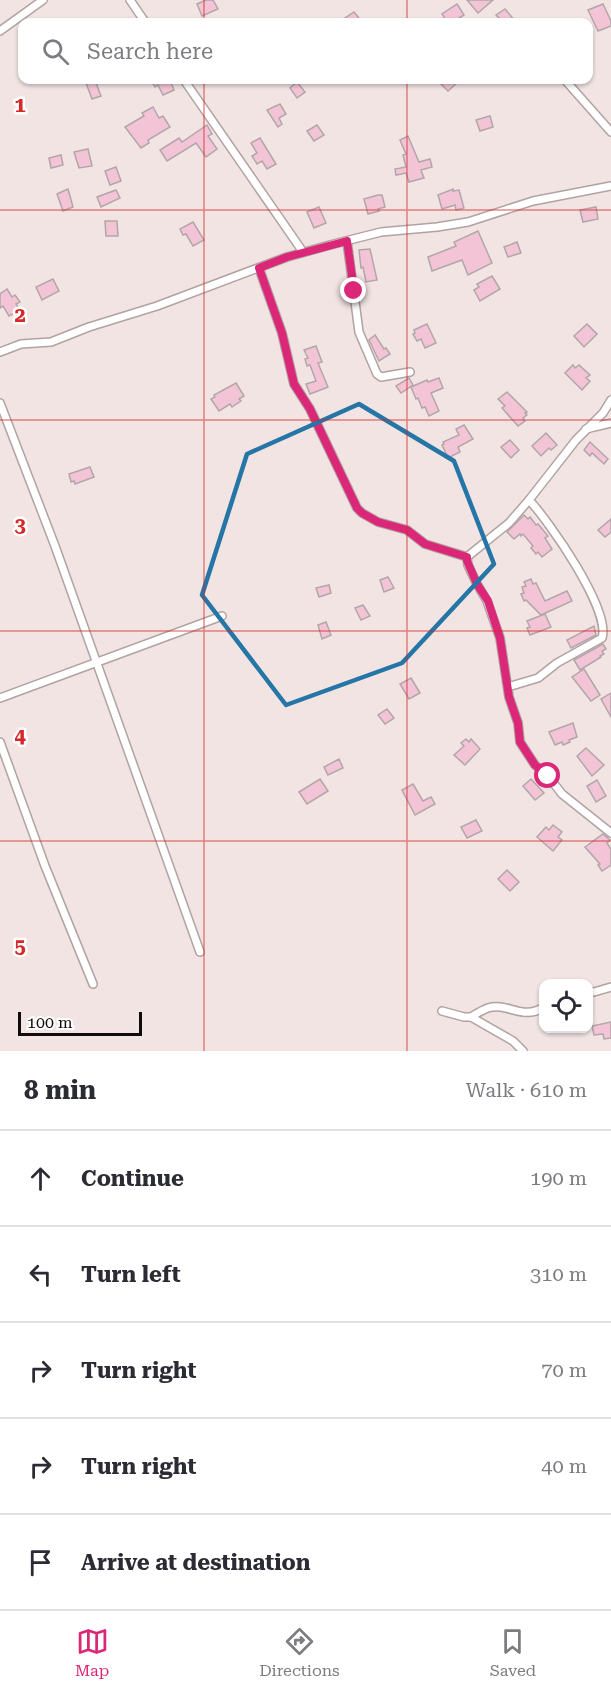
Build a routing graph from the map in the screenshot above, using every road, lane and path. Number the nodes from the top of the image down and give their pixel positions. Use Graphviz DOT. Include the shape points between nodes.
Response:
graph roads {
  1 [pos="43,0"];
  2 [pos="130,0"];
  3 [pos="18,18"];
  4 [pos="18,18"];
  5 [pos="142,18"];
  6 [pos="0,31"];
  7 [pos="187,84"];
  8 [pos="569,84"];
  9 [pos="611,132"];
  10 [pos="611,186"];
  11 [pos="347,241"];
  12 [pos="303,252"];
  13 [pos="259,268"];
  14 [pos="0,352"];
  15 [pos="410,372"];
  16 [pos="611,400"];
  17 [pos="0,403"];
  18 [pos="611,423"];
  19 [pos="586,429"];
  20 [pos="529,500"];
  21 [pos="467,557"];
  22 [pos="586,567"];
  23 [pos="608,614"];
  24 [pos="222,616"];
  25 [pos="95,662"];
  26 [pos="508,687"];
  27 [pos="0,698"];
  28 [pos="0,742"];
  29 [pos="611,833"];
  30 [pos="200,952"];
  31 [pos="93,984"];
  32 [pos="611,987"];
  33 [pos="593,992"];
  34 [pos="539,1010"];
  35 [pos="442,1011"];
  36 [pos="471,1017"];
  37 [pos="523,1051"];
  1 -- 4 [label="street"];
  2 -- 5 [label="street"];
  3 -- 6 [label="street"];
  7 -- 12 [label="street"];
  8 -- 9 [label="street"];
  10 -- 11 [label="street" via="533,201 468,222 381,232"];
  11 -- 12 [label="street"];
  11 -- 15 [label="street" via="359,332 377,374 381,377"];
  12 -- 13 [label="street"];
  13 -- 14 [label="street" via="51,342 21,344"];
  13 -- 21 [label="street" via="282,333 294,384 357,508 378,522 407,530 425,544"];
  16 -- 19 [label="street"];
  17 -- 25 [label="street"];
  18 -- 19 [label="street"];
  19 -- 20 [label="street"];
  20 -- 21 [label="street" via="509,523"];
  20 -- 22 [label="street"];
  21 -- 26 [label="street" via="500,638"];
  23 -- 26 [label="street" via="610,628 602,638 538,678"];
  24 -- 25 [label="street"];
  25 -- 27 [label="street"];
  25 -- 30 [label="street"];
  26 -- 29 [label="street" via="520,742 535,765 562,794"];
  28 -- 31 [label="street"];
  32 -- 33 [label="street"];
  34 -- 36 [label="street" via="530,1013 490,1007"];
  35 -- 36 [label="street"];
  36 -- 37 [label="street"];
}
